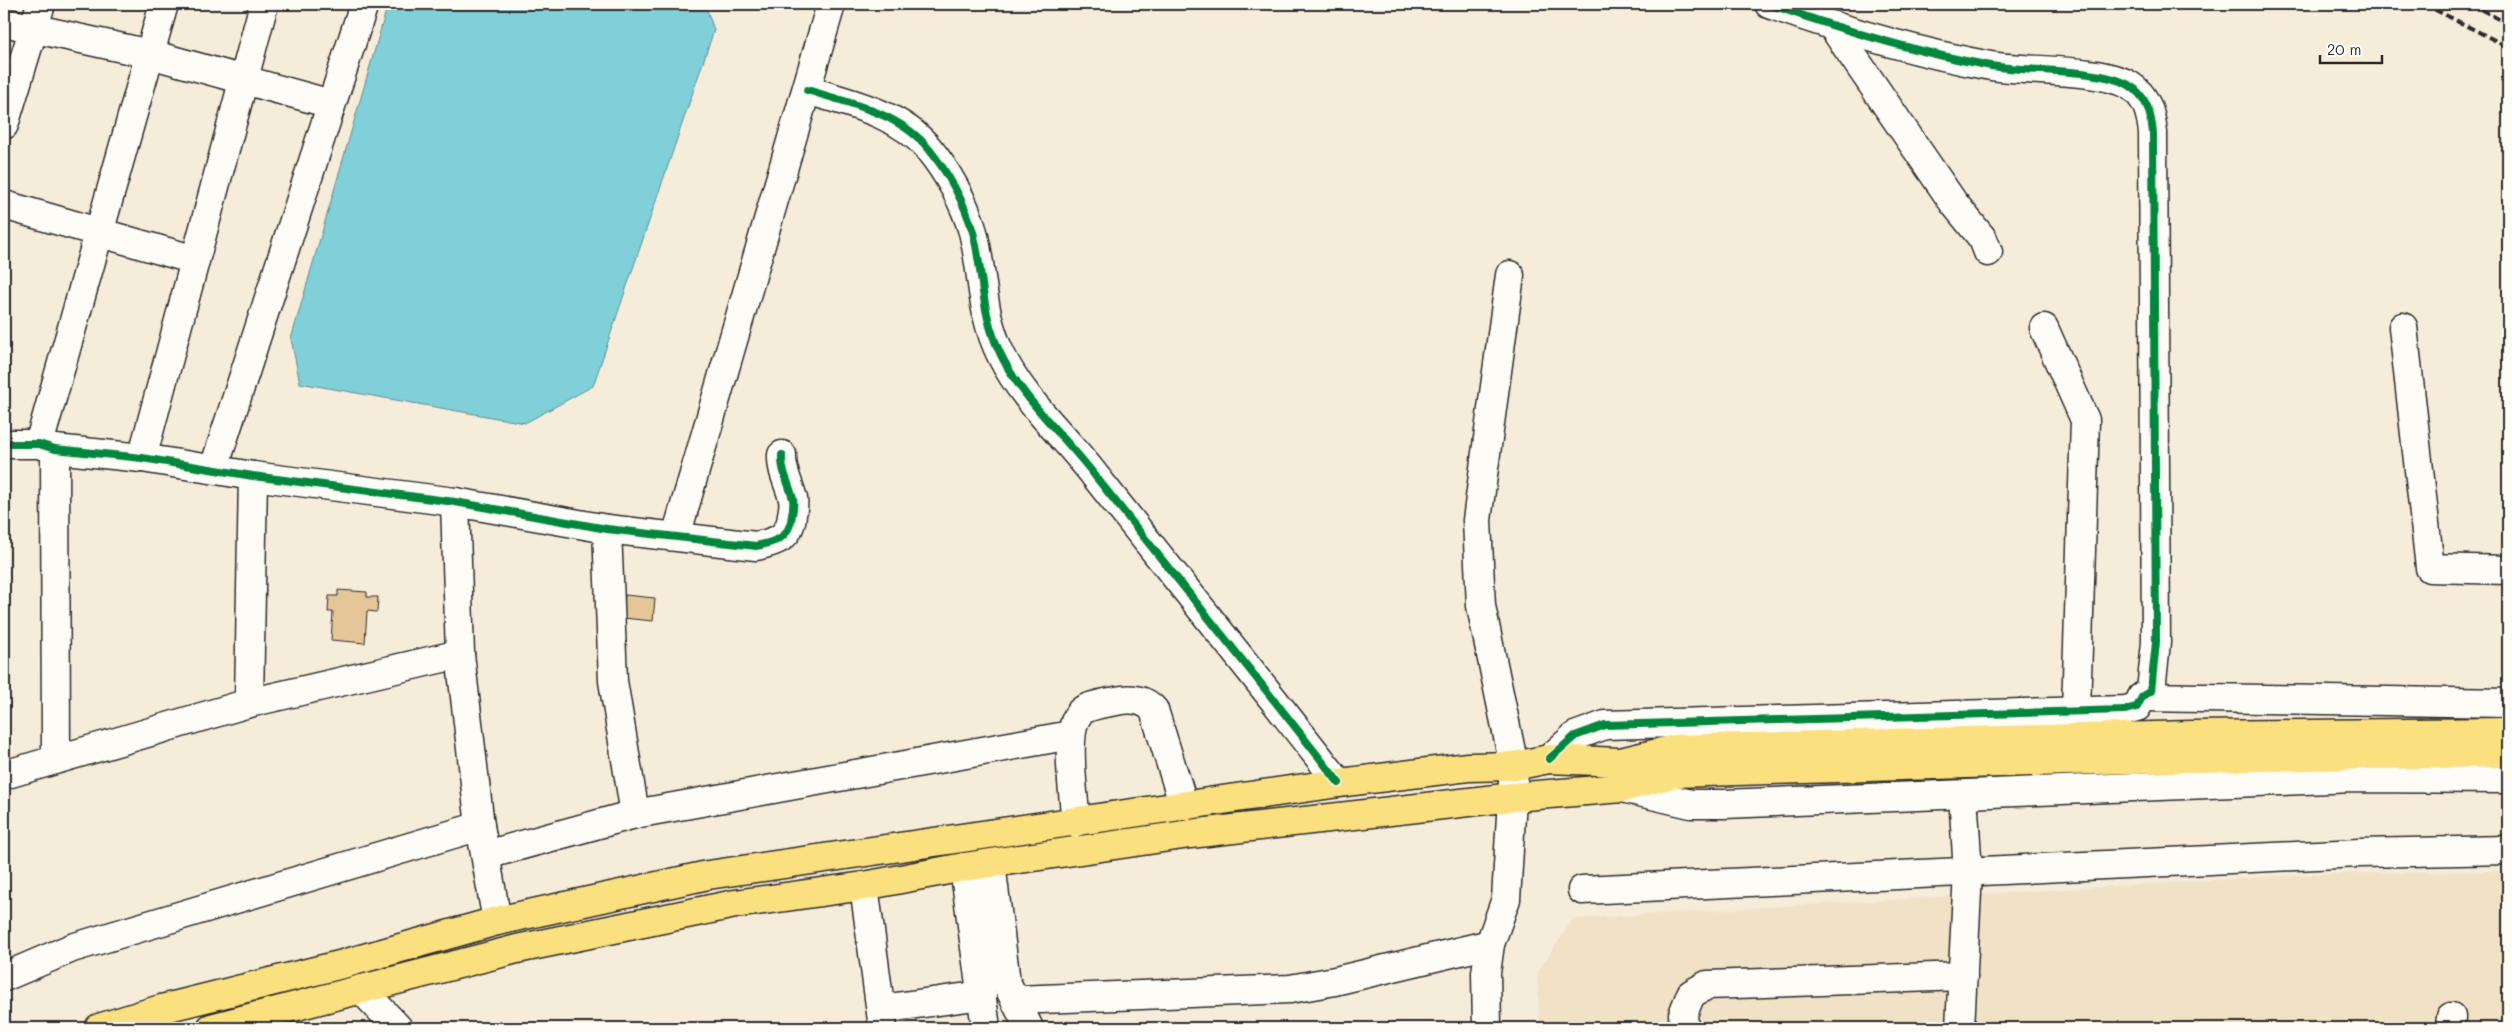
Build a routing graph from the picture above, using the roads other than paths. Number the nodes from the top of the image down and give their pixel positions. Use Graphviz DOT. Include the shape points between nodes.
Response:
graph roads {
  1 [pos="164,4"];
  2 [pos="264,4"];
  3 [pos="364,4"];
  4 [pos="1769,4"];
  5 [pos="830,8"];
  6 [pos="37,16"];
  7 [pos="4,22"];
  8 [pos="1834,27"];
  9 [pos="150,54"];
  10 [pos="244,80"];
  11 [pos="807,90"];
  12 [pos="331,104"];
  13 [pos="4,125"];
  14 [pos="4,205"];
  15 [pos="99,232"];
  16 [pos="1988,252"];
  17 [pos="195,260"];
  18 [pos="1510,276"];
  19 [pos="2403,327"];
  20 [pos="2044,328"];
  21 [pos="4,444"];
  22 [pos="47,446"];
  23 [pos="782,454"];
  24 [pos="142,458"];
  25 [pos="214,468"];
  26 [pos="253,476"];
  27 [pos="455,502"];
  28 [pos="607,529"];
  29 [pos="676,536"];
  30 [pos="2508,570"];
  31 [pos="460,654"];
  32 [pos="2142,697"];
  33 [pos="250,703"];
  34 [pos="2508,703"];
  35 [pos="2076,711"];
  36 [pos="2508,732"];
  37 [pos="1071,735"];
  38 [pos="2508,753"];
  39 [pos="56,759"];
  40 [pos="1549,759"];
  41 [pos="1674,761"];
  42 [pos="1514,766"];
  43 [pos="4,775"];
  44 [pos="2508,780"];
  45 [pos="1339,783"];
  46 [pos="1622,788"];
  47 [pos="1963,795"];
  48 [pos="1513,797"];
  49 [pos="1184,806"];
  50 [pos="635,814"];
  51 [pos="1076,822"];
  52 [pos="480,826"];
  53 [pos="2508,850"];
  54 [pos="486,855"];
  55 [pos="991,864"];
  56 [pos="964,867"];
  57 [pos="1968,872"];
  58 [pos="864,886"];
  59 [pos="1582,890"];
  60 [pos="497,921"];
  61 [pos="1490,944"];
  62 [pos="1963,976"];
  63 [pos="4,977"];
  64 [pos="361,989"];
  65 [pos="982,995"];
  66 [pos="1016,1000"];
  67 [pos="882,1019"];
  68 [pos="99,1028"];
  69 [pos="210,1028"];
  70 [pos="398,1028"];
  71 [pos="986,1028"];
  72 [pos="1029,1028"];
  73 [pos="1487,1028"];
  74 [pos="1684,1028"];
  75 [pos="1960,1028"];
  1 -- 9 [label="street"];
  2 -- 10 [label="street"];
  3 -- 12 [label="street"];
  4 -- 8 [label="street"];
  5 -- 11 [label="street"];
  6 -- 7 [label="street"];
  6 -- 9 [label="street"];
  6 -- 13 [label="street"];
  8 -- 16 [label="street" via="1953,202 1983,239"];
  8 -- 32 [label="street" via="1927,54 1975,63 2108,77 2129,85 2140,94 2150,110 2154,133 2156,642 2151,691"];
  9 -- 10 [label="street"];
  9 -- 15 [label="street"];
  10 -- 12 [label="street"];
  10 -- 17 [label="street"];
  11 -- 29 [label="street"];
  11 -- 45 [label="street" via="866,109 906,127 928,148 958,194 973,232 985,311 1007,364 1034,404 1089,467"];
  12 -- 25 [label="street"];
  14 -- 15 [label="street"];
  15 -- 17 [label="street"];
  15 -- 22 [label="street"];
  17 -- 24 [label="street"];
  18 -- 42 [label="street" via="1477,520 1477,554 1481,606"];
  19 -- 30 [label="street" via="2430,568"];
  20 -- 35 [label="street" via="2085,420"];
  21 -- 22 [label="street"];
  22 -- 24 [label="street"];
  22 -- 39 [label="street"];
  23 -- 29 [label="street" via="781,467 794,501 792,522 784,537 777,542 756,546"];
  24 -- 25 [label="street"];
  25 -- 26 [label="street"];
  26 -- 27 [label="street"];
  26 -- 33 [label="street"];
  27 -- 28 [label="street"];
  27 -- 31 [label="street"];
  28 -- 29 [label="street"];
  28 -- 50 [label="street" via="613,681"];
  31 -- 33 [label="street"];
  31 -- 52 [label="street"];
  32 -- 34 [label="street"];
  32 -- 35 [label="street" via="2137,707 2125,710"];
  33 -- 39 [label="street"];
  35 -- 40 [label="street" via="1605,725 1574,736"];
  36 -- 41 [label="main road" via="2191,735"];
  37 -- 49 [label="street" via="1075,718 1084,709 1118,700 1148,702 1154,710"];
  37 -- 50 [label="street"];
  37 -- 51 [label="street"];
  38 -- 41 [label="main road"];
  39 -- 43 [label="street"];
  40 -- 41 [label="main road"];
  40 -- 42 [label="main road"];
  41 -- 46 [label="main road"];
  42 -- 45 [label="main road" via="1468,767"];
  42 -- 48 [label="street"];
  44 -- 47 [label="street" via="2354,778"];
  45 -- 49 [label="main road"];
  46 -- 47 [label="street" via="1691,804"];
  46 -- 48 [label="main road"];
  47 -- 57 [label="street"];
  48 -- 55 [label="main road" via="1190,834"];
  48 -- 61 [label="street" via="1506,899"];
  49 -- 51 [label="main road"];
  50 -- 54 [label="street"];
  51 -- 60 [label="main road" via="708,875"];
  52 -- 54 [label="street"];
  52 -- 63 [label="street" via="72,948"];
  53 -- 57 [label="street"];
  54 -- 60 [label="street"];
  55 -- 56 [label="main road"];
  55 -- 66 [label="street" via="1006,982"];
  56 -- 58 [label="main road"];
  56 -- 65 [label="street"];
  57 -- 59 [label="street"];
  57 -- 62 [label="street"];
  58 -- 64 [label="main road" via="735,904 517,949"];
  58 -- 67 [label="street"];
  60 -- 68 [label="main road"];
  61 -- 66 [label="street" via="1290,990"];
  61 -- 73 [label="street" via="1486,973"];
  62 -- 74 [label="street" via="1707,985 1691,994 1683,1014"];
  62 -- 75 [label="street"];
  64 -- 69 [label="main road"];
  64 -- 70 [label="street"];
  65 -- 67 [label="street"];
  65 -- 71 [label="street"];
  66 -- 72 [label="street"];
}
